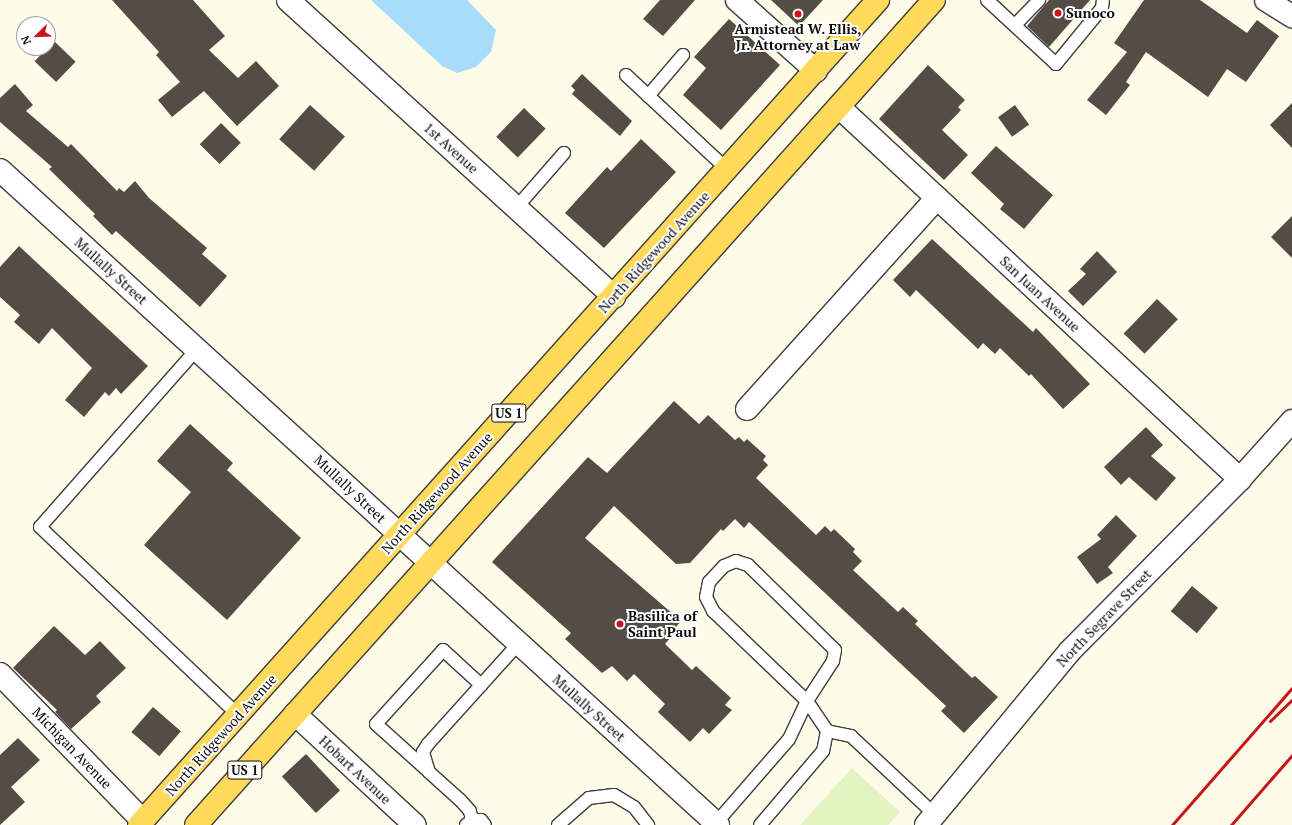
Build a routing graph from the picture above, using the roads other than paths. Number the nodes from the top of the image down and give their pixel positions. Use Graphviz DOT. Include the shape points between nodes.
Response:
graph roads {
  1 [pos="288,0"];
  2 [pos="737,0"];
  3 [pos="878,0"];
  4 [pos="934,0"];
  5 [pos="987,0"];
  6 [pos="1039,0"];
  7 [pos="1103,0"];
  8 [pos="1266,0"];
  9 [pos="1292,16"];
  10 [pos="1015,26"];
  11 [pos="683,55"];
  12 [pos="816,71"];
  13 [pos="626,75"];
  14 [pos="648,96"];
  15 [pos="840,108"];
  16 [pos="564,153"];
  17 [pos="0,170"];
  18 [pos="728,170"];
  19 [pos="937,198"];
  20 [pos="516,208"];
  21 [pos="614,297"];
  22 [pos="197,349"];
  23 [pos="747,409"];
  24 [pos="1292,421"];
  25 [pos="1240,479"];
  26 [pos="400,535"];
  27 [pos="431,564"];
  28 [pos="518,644"];
  29 [pos="0,674"];
  30 [pos="481,685"];
  31 [pos="807,702"];
  32 [pos="295,714"];
  33 [pos="238,715"];
  34 [pos="827,731"];
  35 [pos="429,772"];
  36 [pos="930,820"];
  37 [pos="469,822"];
  38 [pos="709,822"];
  39 [pos="141,823"];
  40 [pos="196,825"];
  41 [pos="415,825"];
  42 [pos="486,825"];
  43 [pos="558,825"];
  44 [pos="648,825"];
  45 [pos="760,825"];
  1 -- 20 [label="street, 1st Avenue"];
  2 -- 12 [label="street"];
  3 -- 12 [label="main road, North Ridgewood Avenue / US 1"];
  4 -- 15 [label="main road, US 1"];
  5 -- 10 [label="lane"];
  6 -- 10 [label="lane"];
  7 -- 10 [label="lane" via="1102,8 1056,64"];
  8 -- 9 [label="street"];
  11 -- 14 [label="lane"];
  12 -- 18 [label="main road, North Ridgewood Avenue / US 1"];
  13 -- 14 [label="lane"];
  14 -- 18 [label="lane"];
  15 -- 19 [label="street, San Juan Avenue"];
  15 -- 27 [label="main road, US 1"];
  16 -- 20 [label="lane"];
  17 -- 22 [label="street, Mullally Street"];
  18 -- 21 [label="main road, North Ridgewood Avenue / US 1"];
  19 -- 23 [label="street"];
  19 -- 25 [label="street, San Juan Avenue"];
  20 -- 21 [label="street, 1st Avenue"];
  21 -- 26 [label="main road, North Ridgewood Avenue / US 1"];
  22 -- 26 [label="street, Mullally Street"];
  22 -- 33 [label="lane" via="40,527"];
  24 -- 25 [label="street, North Segrave Street"];
  25 -- 36 [label="street, North Segrave Street" via="1070,651"];
  26 -- 27 [label="street, Mullally Street"];
  26 -- 33 [label="main road, North Ridgewood Avenue / US 1"];
  27 -- 28 [label="street, Mullally Street"];
  27 -- 32 [label="main road, US 1"];
  28 -- 30 [label="lane"];
  28 -- 38 [label="street, Mullally Street"];
  29 -- 39 [label="street, Michigan Avenue"];
  30 -- 35 [label="lane" via="423,752"];
  30 -- 35 [label="lane" via="443,650 376,724"];
  31 -- 31 [label="lane" via="833,661 835,650 748,565 736,561 724,566 709,582 706,597 713,610"];
  31 -- 34 [label="lane"];
  31 -- 38 [label="lane" via="789,739"];
  32 -- 40 [label="main road, US 1"];
  32 -- 41 [label="street, Hobart Avenue"];
  33 -- 39 [label="main road, North Ridgewood Avenue / US 1"];
  34 -- 36 [label="lane" via="851,736"];
  34 -- 45 [label="lane" via="823,751"];
  35 -- 37 [label="lane" via="470,811"];
  37 -- 42 [label="lane" via="481,820"];
  43 -- 44 [label="lane" via="588,798 614,795 623,798 634,807"];
}
